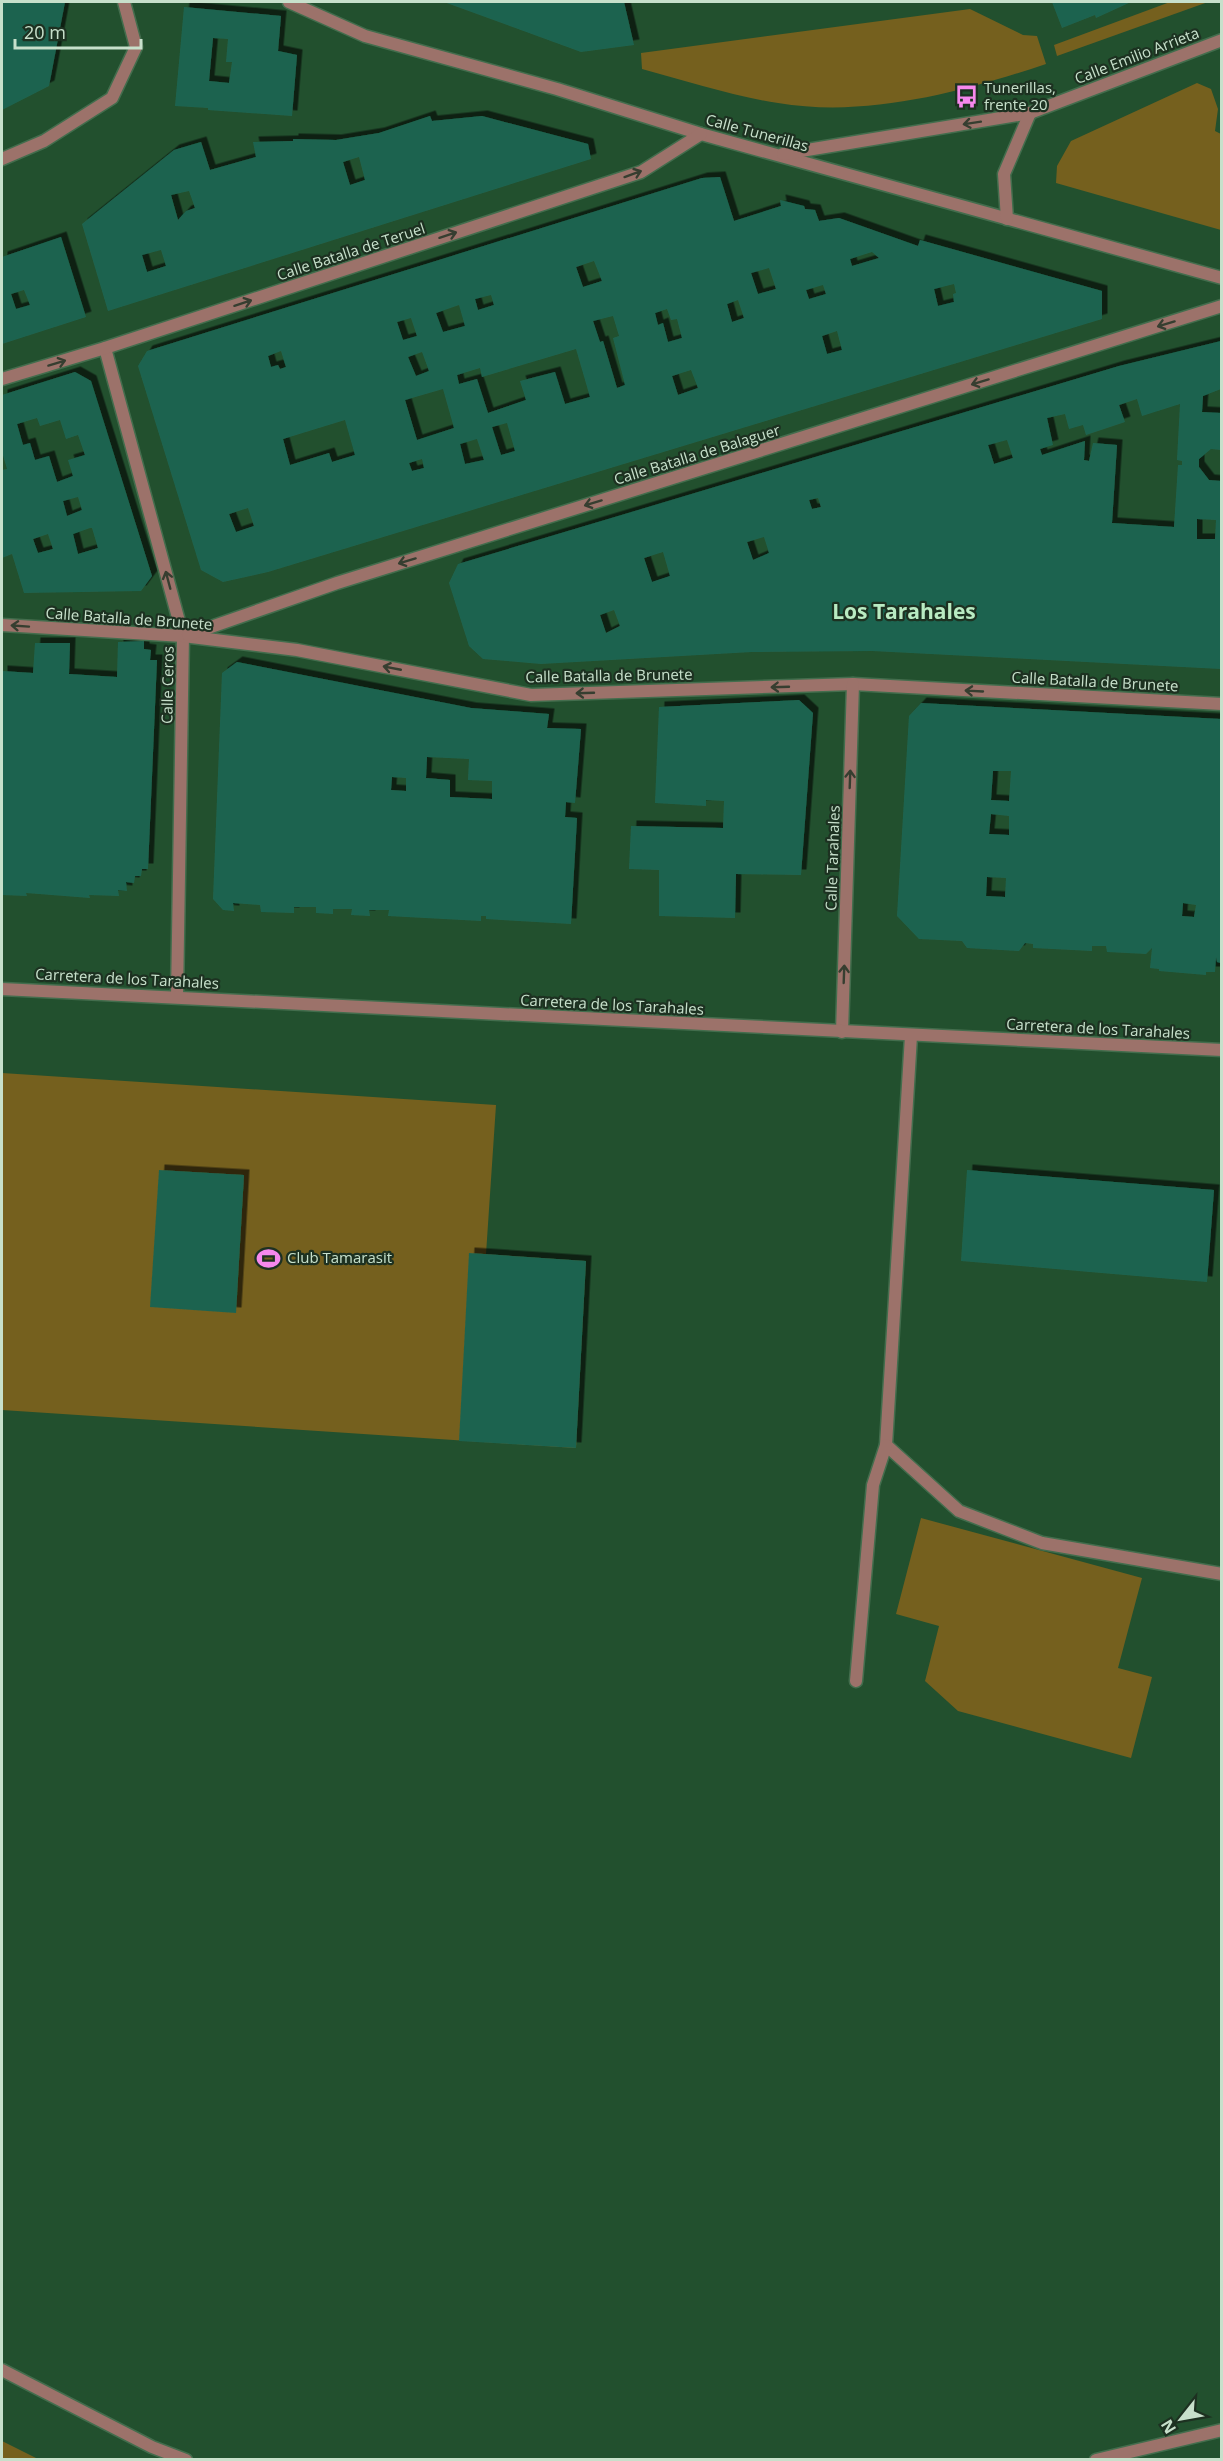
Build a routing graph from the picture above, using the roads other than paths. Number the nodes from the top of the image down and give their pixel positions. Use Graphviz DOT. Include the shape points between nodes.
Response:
graph roads {
  1 [pos="124,2"];
  2 [pos="289,2"];
  3 [pos="1221,40"];
  4 [pos="1030,113"];
  5 [pos="701,134"];
  6 [pos="778,155"];
  7 [pos="2,159"];
  8 [pos="1007,219"];
  9 [pos="1221,278"];
  10 [pos="1221,306"];
  11 [pos="105,348"];
  12 [pos="2,380"];
  13 [pos="2,625"];
  14 [pos="183,636"];
  15 [pos="853,684"];
  16 [pos="1221,704"];
  17 [pos="2,988"];
  18 [pos="177,996"];
  19 [pos="842,1032"];
  20 [pos="911,1036"];
  21 [pos="1221,1050"];
  22 [pos="886,1445"];
  23 [pos="1221,1574"];
  24 [pos="856,1681"];
  25 [pos="2,2370"];
  26 [pos="1221,2430"];
  27 [pos="186,2460"];
  28 [pos="1096,2460"];
  1 -- 7 [label="street" via="136,47 112,98 44,141"];
  2 -- 5 [label="street, Calle Tunerillas" via="365,36"];
  3 -- 4 [label="street, Calle Emilio Arrieta"];
  4 -- 6 [label="street, Calle Emilio Arrieta, one-way"];
  4 -- 8 [label="street" via="1004,174"];
  5 -- 6 [label="street, Calle Tunerillas"];
  11 -- 5 [label="street, Calle Batalla de Teruel, one-way" via="641,172"];
  6 -- 8 [label="street, Calle Tunerillas"];
  8 -- 9 [label="street, Calle Tunerillas"];
  10 -- 14 [label="street, Calle Batalla de Balaguer, one-way"];
  12 -- 11 [label="street, Calle Batalla de Teruel, one-way"];
  14 -- 11 [label="street, Calle Ceros, one-way"];
  14 -- 13 [label="street, Calle Batalla de Brunete, one-way"];
  15 -- 14 [label="street, Calle Batalla de Brunete, one-way" via="531,695 297,650"];
  14 -- 18 [label="street, Calle Ceros"];
  16 -- 15 [label="street, Calle Batalla de Brunete, one-way"];
  19 -- 15 [label="street, Calle Tarahales, one-way"];
  17 -- 18 [label="street, Carretera de los Tarahales"];
  18 -- 19 [label="street, Carretera de los Tarahales"];
  19 -- 20 [label="street, Carretera de los Tarahales"];
  20 -- 21 [label="street, Carretera de los Tarahales"];
  20 -- 22 [label="street"];
  22 -- 23 [label="street" via="959,1511 969,1515 1042,1543"];
  22 -- 24 [label="street" via="873,1485"];
  25 -- 27 [label="street" via="152,2447"];
  26 -- 28 [label="street"];
}
